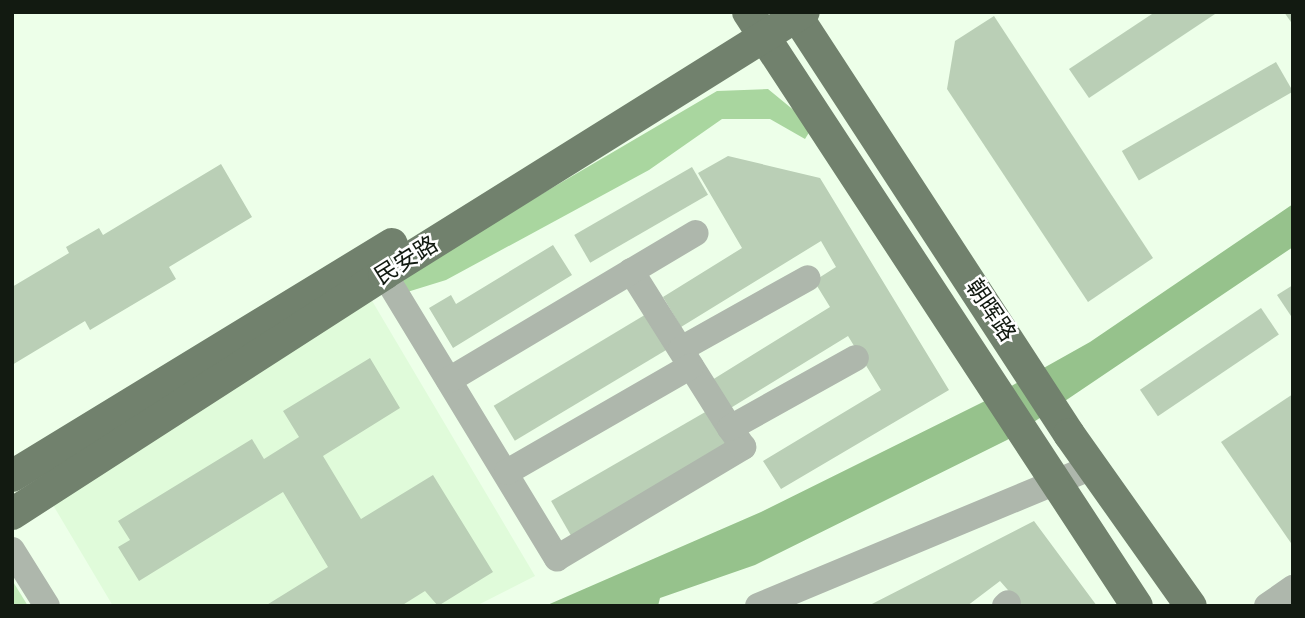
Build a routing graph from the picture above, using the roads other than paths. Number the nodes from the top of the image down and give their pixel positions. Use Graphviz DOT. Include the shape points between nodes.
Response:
graph roads {
  1 [pos="776,18"];
  2 [pos="696,233"];
  3 [pos="631,271"];
  4 [pos="384,274"];
  5 [pos="808,278"];
  6 [pos="686,358"];
  7 [pos="856,358"];
  8 [pos="449,380"];
  9 [pos="730,428"];
  10 [pos="1092,467"];
  11 [pos="506,472"];
  12 [pos="1048,472"];
  13 [pos="12,477"];
  14 [pos="12,514"];
  15 [pos="12,550"];
  16 [pos="1293,588"];
  17 [pos="47,606"];
  18 [pos="758,606"];
  19 [pos="1137,606"];
  20 [pos="1191,606"];
  21 [pos="1267,606"];
  1 -- 4 [label="main road, 民安路"];
  1 -- 10 [label="main road, 朝晖路" via="1016,347"];
  1 -- 12 [label="main road, 朝晖路" via="984,374"];
  1 -- 13 [label="main road, 民安路"];
  2 -- 3 [label="street"];
  3 -- 6 [label="street"];
  3 -- 8 [label="street"];
  4 -- 8 [label="street"];
  4 -- 14 [label="main road, 民安路"];
  5 -- 6 [label="street"];
  6 -- 9 [label="street"];
  6 -- 11 [label="street"];
  7 -- 9 [label="street"];
  8 -- 11 [label="street"];
  9 -- 11 [label="street" via="743,447 557,558"];
  10 -- 12 [label="street"];
  10 -- 20 [label="main road, 朝晖路"];
  12 -- 18 [label="street"];
  12 -- 19 [label="main road, 朝晖路"];
  15 -- 17 [label="street"];
  16 -- 21 [label="street"];
}
